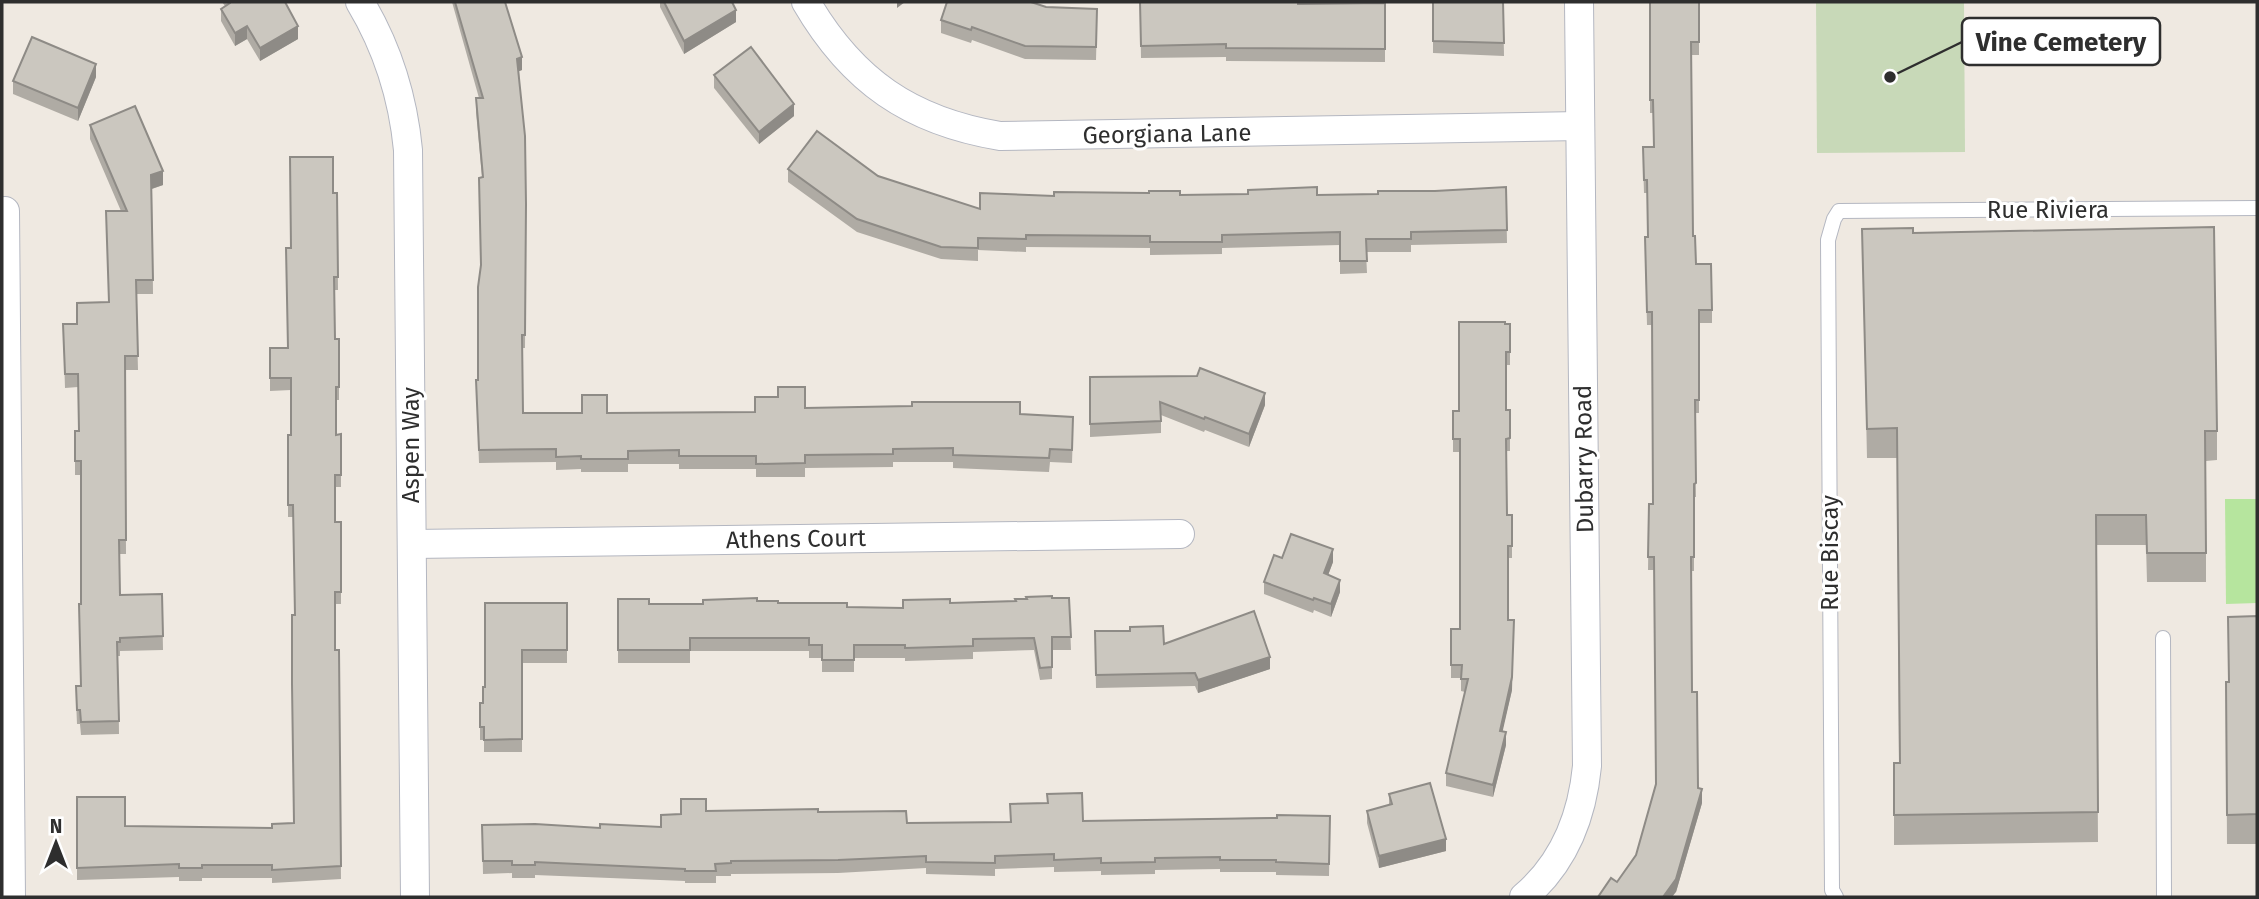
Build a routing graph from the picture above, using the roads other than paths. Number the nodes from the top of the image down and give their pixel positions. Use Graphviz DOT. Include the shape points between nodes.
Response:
graph roads {
  1 [pos="360,2"];
  2 [pos="806,2"];
  3 [pos="1579,2"];
  4 [pos="1580,126"];
  5 [pos="2257,208"];
  6 [pos="5,211"];
  7 [pos="1839,211"];
  8 [pos="1180,534"];
  9 [pos="412,544"];
  10 [pos="2163,638"];
  11 [pos="11,897"];
  12 [pos="415,897"];
  13 [pos="1524,897"];
  14 [pos="1836,897"];
  15 [pos="2164,897"];
  1 -- 9 [label="street, Aspen Way" via="390,64 408,150"];
  2 -- 4 [label="street, Georgiana Lane" via="840,53 882,90 945,124 1000,136"];
  3 -- 4 [label="street, Dubarry Road"];
  4 -- 13 [label="street, Dubarry Road" via="1587,766 1572,834 1551,869"];
  5 -- 7 [label="lane, Rue Riviera"];
  6 -- 11 [label="street"];
  7 -- 14 [label="lane, Rue Biscay" via="1828,240 1832,890"];
  8 -- 9 [label="street, Athens Court"];
  9 -- 12 [label="street, Aspen Way"];
  10 -- 15 [label="lane"];
}
